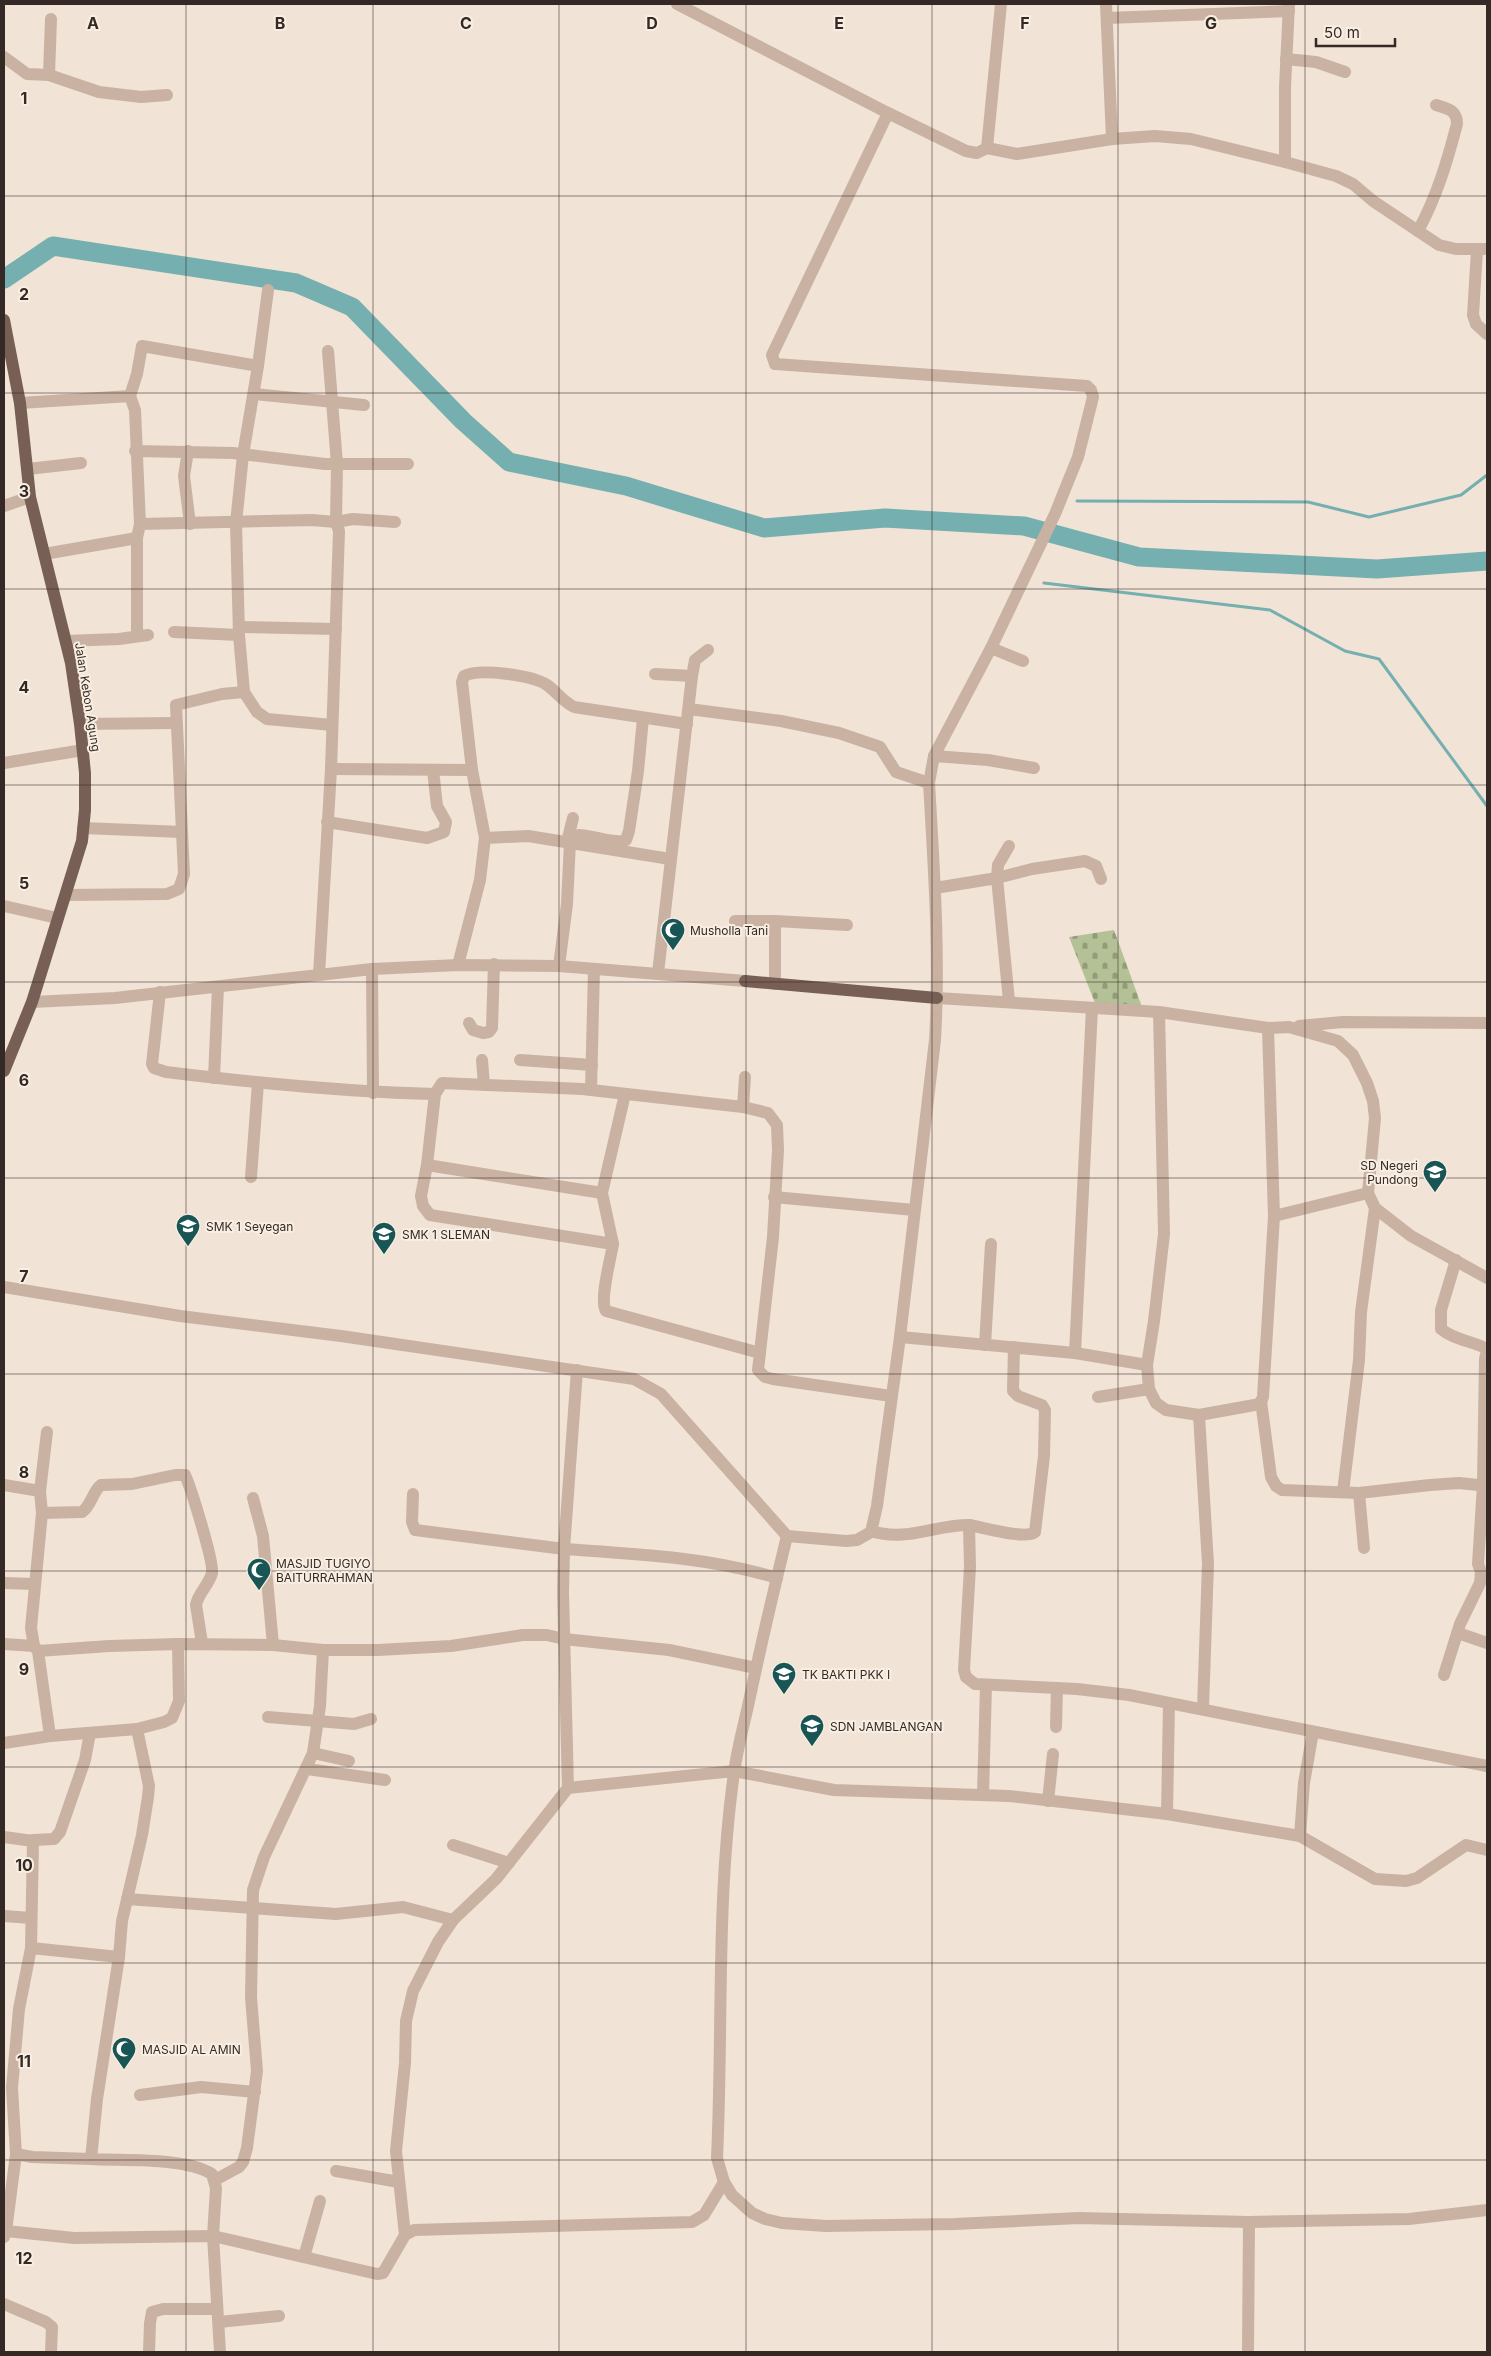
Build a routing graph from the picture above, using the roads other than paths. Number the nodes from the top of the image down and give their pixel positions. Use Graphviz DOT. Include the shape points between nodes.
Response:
graph roads {
  1 [pos="677,4"];
  2 [pos="1001,4"];
  3 [pos="1106,4"];
  4 [pos="1289,7"];
  5 [pos="1107,18"];
  6 [pos="51,20"];
  7 [pos="4,57"];
  8 [pos="1286,59"];
  9 [pos="1345,72"];
  10 [pos="49,75"];
  11 [pos="167,95"];
  12 [pos="1436,104"];
  13 [pos="888,113"];
  14 [pos="1112,139"];
  15 [pos="987,148"];
  16 [pos="1285,162"];
  17 [pos="1418,231"];
  18 [pos="1482,250"];
  19 [pos="268,290"];
  20 [pos="4,320"];
  21 [pos="1487,334"];
  22 [pos="328,351"];
  23 [pos="258,366"];
  24 [pos="254,394"];
  25 [pos="130,396"];
  26 [pos="332,402"];
  27 [pos="20,403"];
  28 [pos="364,405"];
  29 [pos="135,451"];
  30 [pos="188,451"];
  31 [pos="243,455"];
  32 [pos="81,463"];
  33 [pos="337,464"];
  34 [pos="408,464"];
  35 [pos="28,469"];
  36 [pos="30,497"];
  37 [pos="4,506"];
  38 [pos="336,522"];
  39 [pos="395,522"];
  40 [pos="236,523"];
  41 [pos="140,524"];
  42 [pos="190,524"];
  43 [pos="137,538"];
  44 [pos="44,554"];
  45 [pos="336,629"];
  46 [pos="239,631"];
  47 [pos="174,632"];
  48 [pos="66,641"];
  49 [pos="991,648"];
  50 [pos="708,650"];
  51 [pos="1023,661"];
  52 [pos="655,674"];
  53 [pos="692,676"];
  54 [pos="244,692"];
  55 [pos="689,708"];
  56 [pos="643,718"];
  57 [pos="176,723"];
  58 [pos="80,724"];
  59 [pos="687,724"];
  60 [pos="332,725"];
  61 [pos="83,750"];
  62 [pos="934,756"];
  63 [pos="4,763"];
  64 [pos="1034,768"];
  65 [pos="331,769"];
  66 [pos="433,770"];
  67 [pos="472,770"];
  68 [pos="929,783"];
  69 [pos="573,818"];
  70 [pos="327,822"];
  71 [pos="83,828"];
  72 [pos="182,832"];
  73 [pos="485,838"];
  74 [pos="569,842"];
  75 [pos="1009,846"];
  76 [pos="670,859"];
  77 [pos="996,878"];
  78 [pos="1101,879"];
  79 [pos="935,888"];
  80 [pos="66,895"];
  81 [pos="4,906"];
  82 [pos="57,918"];
  83 [pos="735,920"];
  84 [pos="775,921"];
  85 [pos="847,925"];
  86 [pos="494,964"];
  87 [pos="458,965"];
  88 [pos="559,966"];
  89 [pos="372,969"];
  90 [pos="594,969"];
  91 [pos="658,973"];
  92 [pos="319,975"];
  93 [pos="745,981"];
  94 [pos="775,984"];
  95 [pos="218,987"];
  96 [pos="160,992"];
  97 [pos="937,998"];
  98 [pos="1009,1001"];
  99 [pos="32,1002"];
  100 [pos="1092,1008"];
  101 [pos="1160,1012"];
  102 [pos="469,1023"];
  103 [pos="1487,1023"];
  104 [pos="1289,1027"];
  105 [pos="1268,1028"];
  106 [pos="8,1045"];
  107 [pos="482,1060"];
  108 [pos="520,1060"];
  109 [pos="592,1065"];
  110 [pos="4,1071"];
  111 [pos="745,1076"];
  112 [pos="214,1078"];
  113 [pos="258,1083"];
  114 [pos="484,1085"];
  115 [pos="592,1090"];
  116 [pos="373,1093"];
  117 [pos="435,1094"];
  118 [pos="625,1094"];
  119 [pos="743,1107"];
  120 [pos="427,1165"];
  121 [pos="251,1177"];
  122 [pos="602,1193"];
  123 [pos="1368,1193"];
  124 [pos="774,1197"];
  125 [pos="1376,1208"];
  126 [pos="914,1210"];
  127 [pos="1274,1216"];
  128 [pos="613,1244"];
  129 [pos="991,1244"];
  130 [pos="1456,1260"];
  131 [pos="1487,1278"];
  132 [pos="4,1287"];
  133 [pos="900,1337"];
  134 [pos="985,1345"];
  135 [pos="1014,1347"];
  136 [pos="1487,1350"];
  137 [pos="760,1352"];
  138 [pos="1075,1353"];
  139 [pos="1147,1365"];
  140 [pos="577,1370"];
  141 [pos="1149,1389"];
  142 [pos="891,1396"];
  143 [pos="1098,1397"];
  144 [pos="1261,1400"];
  145 [pos="1198,1415"];
  146 [pos="47,1432"];
  147 [pos="4,1485"];
  148 [pos="1485,1485"];
  149 [pos="40,1491"];
  150 [pos="1343,1492"];
  151 [pos="1359,1493"];
  152 [pos="413,1494"];
  153 [pos="253,1498"];
  154 [pos="42,1513"];
  155 [pos="969,1525"];
  156 [pos="871,1531"];
  157 [pos="787,1536"];
  158 [pos="1364,1548"];
  159 [pos="564,1549"];
  160 [pos="777,1578"];
  161 [pos="4,1583"];
  162 [pos="34,1584"];
  163 [pos="1458,1633"];
  164 [pos="564,1640"];
  165 [pos="202,1643"];
  166 [pos="1487,1643"];
  167 [pos="4,1644"];
  168 [pos="178,1644"];
  169 [pos="273,1645"];
  170 [pos="36,1648"];
  171 [pos="323,1650"];
  172 [pos="756,1668"];
  173 [pos="1444,1676"];
  174 [pos="986,1686"];
  175 [pos="1057,1688"];
  176 [pos="1169,1702"];
  177 [pos="1203,1708"];
  178 [pos="268,1717"];
  179 [pos="371,1719"];
  180 [pos="318,1720"];
  181 [pos="1056,1727"];
  182 [pos="138,1729"];
  183 [pos="1313,1732"];
  184 [pos="90,1733"];
  185 [pos="50,1736"];
  186 [pos="4,1743"];
  187 [pos="313,1753"];
  188 [pos="1054,1754"];
  189 [pos="349,1761"];
  190 [pos="1487,1766"];
  191 [pos="307,1769"];
  192 [pos="734,1771"];
  193 [pos="385,1780"];
  194 [pos="568,1788"];
  195 [pos="983,1795"];
  196 [pos="1048,1801"];
  197 [pos="1167,1814"];
  198 [pos="1300,1836"];
  199 [pos="4,1837"];
  200 [pos="33,1840"];
  201 [pos="453,1845"];
  202 [pos="1487,1850"];
  203 [pos="509,1862"];
  204 [pos="127,1899"];
  205 [pos="251,1907"];
  206 [pos="4,1916"];
  207 [pos="31,1918"];
  208 [pos="453,1920"];
  209 [pos="31,1948"];
  210 [pos="119,1957"];
  211 [pos="255,2092"];
  212 [pos="140,2095"];
  213 [pos="16,2154"];
  214 [pos="91,2159"];
  215 [pos="336,2171"];
  216 [pos="216,2180"];
  217 [pos="399,2182"];
  218 [pos="724,2182"];
  219 [pos="320,2201"];
  220 [pos="1487,2210"];
  221 [pos="1249,2222"];
  222 [pos="5,2234"];
  223 [pos="405,2235"];
  224 [pos="213,2236"];
  225 [pos="304,2256"];
  226 [pos="4,2304"];
  227 [pos="218,2316"];
  228 [pos="278,2316"];
  229 [pos="51,2352"];
  230 [pos="149,2352"];
  231 [pos="220,2352"];
  232 [pos="1248,2352"];
  1 -- 13 [label="street"];
  2 -- 15 [label="street"];
  3 -- 5 [label="street"];
  4 -- 5 [label="street"];
  4 -- 8 [label="street"];
  5 -- 14 [label="street"];
  6 -- 10 [label="street"];
  7 -- 10 [label="street" via="27,74"];
  8 -- 9 [label="street" via="1316,62"];
  8 -- 16 [label="street"];
  10 -- 11 [label="street" via="99,92 141,97"];
  12 -- 17 [label="street" via="1453,111 1457,124 1442,180"];
  13 -- 15 [label="street" via="966,151 977,153"];
  13 -- 49 [label="street" via="772,360 775,364 1087,386 1091,390 1078,457 1055,514"];
  14 -- 15 [label="street" via="1016,154"];
  14 -- 16 [label="street" via="1173,137"];
  16 -- 17 [label="street" via="1353,184"];
  17 -- 18 [label="street" via="1439,244"];
  18 -- 21 [label="street" via="1473,315 1476,324"];
  19 -- 23 [label="street"];
  20 -- 27 [label="main road, Jalan Kebon Agung"];
  22 -- 26 [label="street"];
  23 -- 24 [label="street"];
  23 -- 25 [label="street" via="142,346"];
  24 -- 26 [label="street"];
  24 -- 31 [label="street"];
  25 -- 27 [label="street"];
  25 -- 29 [label="street" via="135,410"];
  26 -- 28 [label="street"];
  26 -- 33 [label="street"];
  27 -- 35 [label="main road, Jalan Kebon Agung"];
  29 -- 30 [label="street"];
  29 -- 41 [label="street"];
  30 -- 31 [label="street"];
  30 -- 42 [label="street" via="184,476"];
  31 -- 33 [label="street"];
  31 -- 40 [label="street"];
  32 -- 35 [label="street"];
  33 -- 34 [label="street"];
  33 -- 38 [label="street"];
  35 -- 36 [label="main road, Jalan Kebon Agung"];
  36 -- 37 [label="street"];
  36 -- 44 [label="main road, Jalan Kebon Agung"];
  38 -- 39 [label="street"];
  38 -- 40 [label="street"];
  38 -- 45 [label="street" via="339,531"];
  40 -- 42 [label="street"];
  40 -- 46 [label="street"];
  41 -- 42 [label="street"];
  41 -- 43 [label="street"];
  43 -- 44 [label="street"];
  43 -- 48 [label="street" via="143,635"];
  44 -- 48 [label="main road, Jalan Kebon Agung"];
  45 -- 46 [label="street"];
  45 -- 60 [label="street"];
  46 -- 47 [label="street"];
  46 -- 54 [label="street"];
  48 -- 58 [label="main road, Jalan Kebon Agung"];
  49 -- 51 [label="street"];
  49 -- 62 [label="street"];
  50 -- 53 [label="street" via="695,660"];
  52 -- 53 [label="street"];
  53 -- 55 [label="street"];
  54 -- 57 [label="street" via="179,703 175,708"];
  54 -- 60 [label="street" via="257,712 267,719"];
  55 -- 59 [label="street"];
  55 -- 68 [label="street" via="839,732 880,748 896,772"];
  56 -- 59 [label="street"];
  56 -- 67 [label="street" via="574,706 549,686 516,675 469,673 462,682"];
  56 -- 74 [label="street" via="626,840 620,842 579,835"];
  57 -- 58 [label="street"];
  57 -- 72 [label="street"];
  58 -- 61 [label="main road, Jalan Kebon Agung"];
  59 -- 76 [label="street"];
  60 -- 65 [label="street"];
  61 -- 63 [label="street"];
  61 -- 71 [label="main road, Jalan Kebon Agung"];
  62 -- 64 [label="street"];
  62 -- 68 [label="street"];
  65 -- 66 [label="street"];
  65 -- 70 [label="street"];
  66 -- 67 [label="street"];
  66 -- 70 [label="street" via="437,806 446,822 444,832 438,835 427,838"];
  67 -- 73 [label="street"];
  68 -- 79 [label="street"];
  69 -- 74 [label="street"];
  70 -- 92 [label="street"];
  71 -- 72 [label="street"];
  71 -- 80 [label="main road, Jalan Kebon Agung"];
  72 -- 80 [label="street" via="184,874 179,889 172,893"];
  73 -- 74 [label="street" via="528,836"];
  73 -- 87 [label="street" via="484,862"];
  74 -- 76 [label="street"];
  74 -- 88 [label="street" via="567,904"];
  75 -- 77 [label="street" via="998,865"];
  76 -- 91 [label="street"];
  77 -- 78 [label="street" via="1085,861 1096,866"];
  77 -- 79 [label="street"];
  77 -- 98 [label="street"];
  79 -- 97 [label="street"];
  80 -- 82 [label="main road, Jalan Kebon Agung"];
  81 -- 82 [label="street"];
  82 -- 99 [label="main road, Jalan Kebon Agung"];
  83 -- 84 [label="street"];
  84 -- 85 [label="street"];
  84 -- 94 [label="street"];
  86 -- 87 [label="street"];
  86 -- 88 [label="street"];
  86 -- 102 [label="street" via="492,1028 483,1033 473,1030"];
  87 -- 89 [label="street"];
  88 -- 90 [label="street"];
  89 -- 92 [label="street"];
  89 -- 116 [label="street"];
  90 -- 91 [label="street"];
  90 -- 109 [label="street"];
  91 -- 93 [label="street"];
  92 -- 95 [label="street"];
  93 -- 94 [label="main road"];
  94 -- 97 [label="main road"];
  95 -- 96 [label="street"];
  95 -- 112 [label="street"];
  96 -- 99 [label="street"];
  96 -- 112 [label="street" via="152,1058 154,1068"];
  97 -- 98 [label="street"];
  97 -- 126 [label="street" via="935,1040"];
  98 -- 100 [label="street"];
  99 -- 106 [label="main road, Jalan Kebon Agung"];
  100 -- 101 [label="street"];
  100 -- 138 [label="street"];
  101 -- 105 [label="street"];
  101 -- 139 [label="street" via="1164,1234"];
  103 -- 104 [label="street" via="1343,1022"];
  104 -- 105 [label="street"];
  104 -- 123 [label="street" via="1338,1042 1353,1055 1360,1068 1373,1100 1375,1118"];
  105 -- 127 [label="street"];
  106 -- 110 [label="main road, Jalan Kebon Agung"];
  107 -- 114 [label="street"];
  108 -- 109 [label="street"];
  109 -- 115 [label="street"];
  111 -- 119 [label="street"];
  112 -- 113 [label="street"];
  113 -- 116 [label="street"];
  113 -- 121 [label="street"];
  114 -- 115 [label="street"];
  114 -- 117 [label="street" via="442,1083"];
  115 -- 118 [label="street"];
  116 -- 117 [label="street"];
  117 -- 120 [label="street"];
  118 -- 119 [label="street"];
  118 -- 122 [label="street"];
  119 -- 124 [label="street" via="768,1113 777,1125"];
  120 -- 122 [label="street"];
  120 -- 128 [label="street" via="421,1196 430,1215"];
  122 -- 128 [label="street"];
  123 -- 125 [label="street"];
  123 -- 127 [label="street"];
  124 -- 126 [label="street"];
  124 -- 137 [label="street" via="770,1280"];
  125 -- 130 [label="street" via="1411,1236"];
  125 -- 150 [label="street" via="1362,1304 1359,1360"];
  126 -- 133 [label="street"];
  127 -- 144 [label="street"];
  128 -- 137 [label="street" via="604,1296 606,1311"];
  129 -- 134 [label="street"];
  130 -- 131 [label="street"];
  130 -- 136 [label="street" via="1441,1310 1441,1329"];
  132 -- 140 [label="street" via="180,1316"];
  133 -- 134 [label="street"];
  133 -- 142 [label="street"];
  134 -- 135 [label="street"];
  135 -- 138 [label="street"];
  135 -- 155 [label="street" via="1013,1391 1042,1405 1045,1410 1044,1456 1034,1532 1027,1536"];
  136 -- 148 [label="street"];
  137 -- 142 [label="street" via="758,1370 765,1377"];
  138 -- 139 [label="street"];
  139 -- 141 [label="street"];
  140 -- 157 [label="street" via="634,1379 661,1394"];
  140 -- 159 [label="street"];
  141 -- 143 [label="street"];
  141 -- 145 [label="street" via="1156,1403 1166,1410"];
  142 -- 156 [label="street"];
  144 -- 145 [label="street" via="1256,1405"];
  144 -- 150 [label="street" via="1271,1478 1276,1486 1292,1491"];
  145 -- 177 [label="street" via="1208,1564"];
  146 -- 149 [label="street"];
  147 -- 149 [label="street"];
  148 -- 151 [label="street" via="1430,1485"];
  148 -- 163 [label="street" via="1478,1564 1480,1583"];
  149 -- 154 [label="street"];
  150 -- 151 [label="street"];
  151 -- 158 [label="street"];
  152 -- 159 [label="street" via="412,1522 415,1530"];
  153 -- 169 [label="street" via="263,1536"];
  154 -- 162 [label="street"];
  154 -- 165 [label="street" via="82,1512 101,1485 132,1484 185,1475 212,1566 209,1582 197,1598 196,1605"];
  155 -- 156 [label="street" via="903,1536"];
  155 -- 174 [label="street" via="964,1670 974,1684"];
  156 -- 157 [label="street" via="857,1540"];
  157 -- 160 [label="street"];
  159 -- 160 [label="street" via="662,1555 748,1569"];
  159 -- 164 [label="street"];
  160 -- 172 [label="street"];
  161 -- 162 [label="street"];
  162 -- 170 [label="street" via="31,1628"];
  163 -- 166 [label="street"];
  163 -- 173 [label="street"];
  164 -- 171 [label="street" via="524,1635 450,1646"];
  164 -- 172 [label="street" via="670,1650"];
  164 -- 194 [label="street"];
  165 -- 168 [label="street"];
  165 -- 169 [label="street"];
  167 -- 170 [label="street"];
  168 -- 170 [label="street"];
  168 -- 182 [label="street" via="179,1701 176,1712 164,1722"];
  169 -- 171 [label="street"];
  170 -- 185 [label="street"];
  171 -- 180 [label="street"];
  172 -- 192 [label="street"];
  174 -- 175 [label="street"];
  174 -- 195 [label="street"];
  175 -- 176 [label="street"];
  175 -- 181 [label="street"];
  176 -- 177 [label="street"];
  176 -- 197 [label="street"];
  177 -- 183 [label="street"];
  178 -- 180 [label="street"];
  179 -- 180 [label="street" via="354,1724"];
  180 -- 187 [label="street"];
  182 -- 184 [label="street"];
  182 -- 204 [label="street" via="149,1791"];
  183 -- 190 [label="street"];
  183 -- 198 [label="street" via="1304,1783"];
  184 -- 185 [label="street"];
  184 -- 200 [label="street" via="60,1832 54,1839"];
  185 -- 186 [label="street"];
  187 -- 189 [label="street"];
  187 -- 191 [label="street"];
  188 -- 196 [label="street"];
  191 -- 193 [label="street"];
  191 -- 205 [label="street" via="257,1874"];
  192 -- 194 [label="street"];
  192 -- 195 [label="street" via="834,1790"];
  192 -- 218 [label="street" via="722,1923 717,2158"];
  194 -- 203 [label="street"];
  195 -- 196 [label="street"];
  196 -- 197 [label="street"];
  197 -- 198 [label="street"];
  198 -- 202 [label="street" via="1375,1879 1412,1880 1466,1845"];
  199 -- 200 [label="street"];
  200 -- 207 [label="street"];
  201 -- 203 [label="street"];
  203 -- 208 [label="street" via="488,1888"];
  204 -- 205 [label="street"];
  204 -- 210 [label="street"];
  205 -- 208 [label="street" via="336,1914 403,1907"];
  205 -- 211 [label="street"];
  206 -- 207 [label="street"];
  207 -- 209 [label="street"];
  208 -- 217 [label="street" via="418,1979 406,2021 396,2151"];
  209 -- 210 [label="street"];
  209 -- 213 [label="street" via="19,2009 12,2088"];
  210 -- 214 [label="street"];
  211 -- 212 [label="street" via="201,2087"];
  211 -- 216 [label="street" via="248,2148 243,2162"];
  213 -- 214 [label="street"];
  213 -- 222 [label="street"];
  214 -- 216 [label="street" via="171,2163 205,2169"];
  215 -- 217 [label="street"];
  216 -- 224 [label="street"];
  217 -- 223 [label="street"];
  218 -- 221 [label="street" via="732,2195 765,2219 826,2226 1079,2218"];
  218 -- 223 [label="street" via="704,2215 692,2222 424,2228"];
  219 -- 225 [label="street"];
  220 -- 221 [label="street" via="1409,2219"];
  221 -- 232 [label="street"];
  222 -- 224 [label="street" via="74,2238"];
  223 -- 225 [label="street" via="382,2273"];
  224 -- 225 [label="street"];
  224 -- 227 [label="street"];
  226 -- 229 [label="street" via="52,2327"];
  227 -- 228 [label="street"];
  227 -- 230 [label="street" via="163,2309 152,2312"];
  227 -- 231 [label="street"];
}
